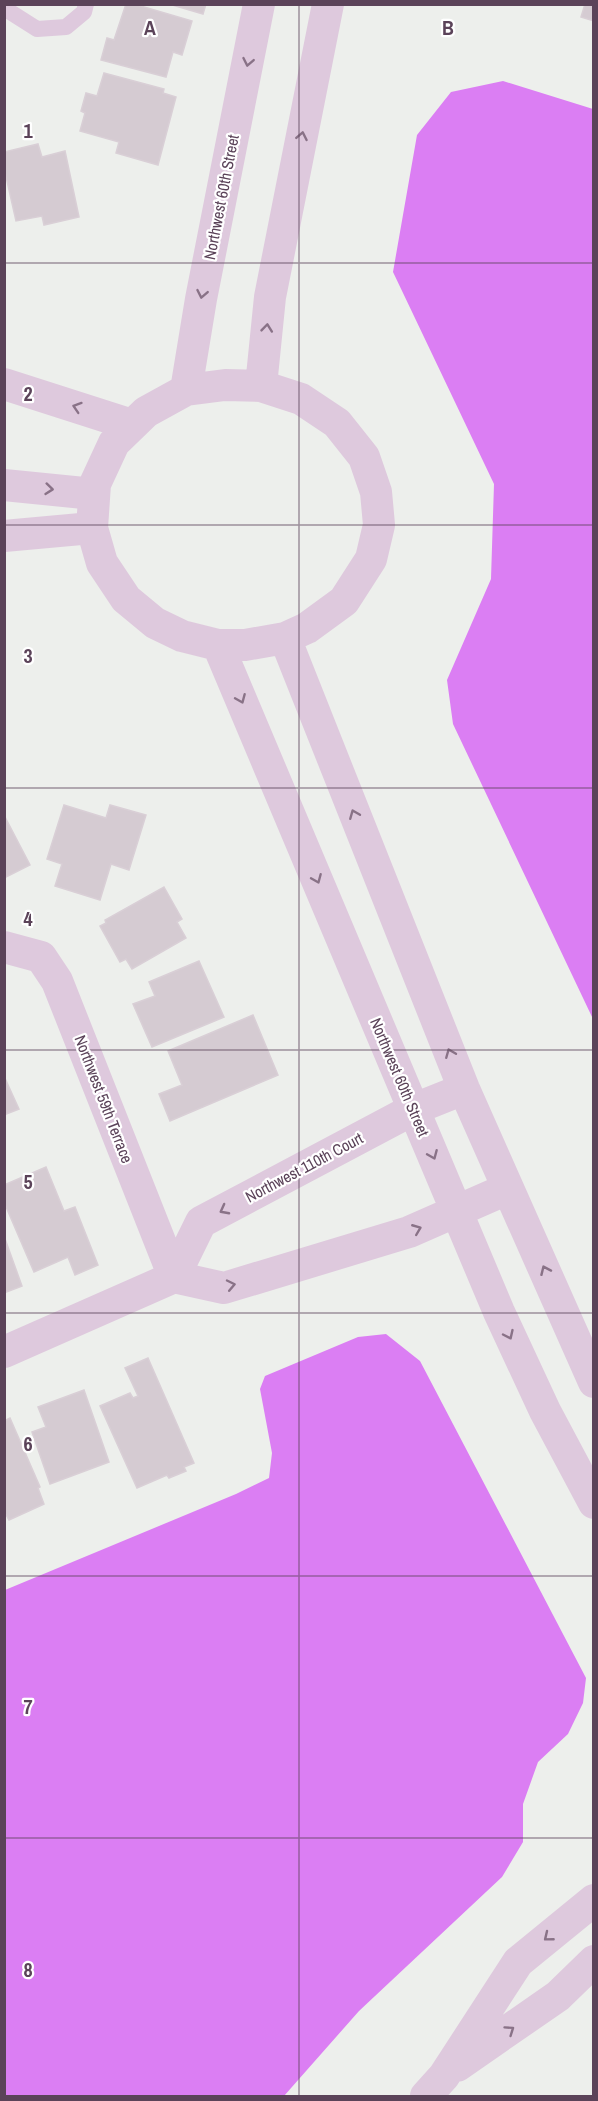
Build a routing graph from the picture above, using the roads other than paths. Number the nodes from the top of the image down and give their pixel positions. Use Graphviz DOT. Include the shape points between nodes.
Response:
graph roads {
  1 [pos="86,4"];
  2 [pos="259,4"];
  3 [pos="328,4"];
  4 [pos="4,8"];
  5 [pos="4,384"];
  6 [pos="261,386"];
  7 [pos="186,390"];
  8 [pos="132,425"];
  9 [pos="4,484"];
  10 [pos="94,494"];
  11 [pos="92,528"];
  12 [pos="4,536"];
  13 [pos="285,638"];
  14 [pos="218,645"];
  15 [pos="6,946"];
  16 [pos="464,1089"];
  17 [pos="414,1109"];
  18 [pos="507,1189"];
  19 [pos="458,1212"];
  20 [pos="174,1277"];
  21 [pos="4,1352"];
  22 [pos="594,1382"];
  23 [pos="594,1503"];
  24 [pos="594,1900"];
  25 [pos="594,1961"];
  26 [pos="435,2086"];
  1 -- 4 [label="lane" via="84,12 66,27 37,29"];
  2 -- 7 [label="street, Northwest 60th Street, one-way"];
  6 -- 3 [label="street, one-way" via="270,297"];
  8 -- 5 [label="street, one-way"];
  6 -- 7 [label="street"];
  6 -- 13 [label="street" via="301,399 337,423 364,457 376,492 379,525 371,559 344,601 308,628"];
  7 -- 8 [label="street" via="146,412"];
  8 -- 10 [label="street" via="114,443"];
  9 -- 10 [label="street, one-way"];
  10 -- 11 [label="street"];
  11 -- 12 [label="street"];
  11 -- 14 [label="street" via="102,564 126,599 155,623 182,636"];
  13 -- 14 [label="street"];
  16 -- 13 [label="street, one-way"];
  14 -- 17 [label="street, Northwest 60th Street, one-way"];
  15 -- 20 [label="street, Northwest 59th Terrace" via="41,957 57,981"];
  16 -- 17 [label="street, Northwest 110th Court"];
  16 -- 18 [label="street"];
  17 -- 19 [label="street, Northwest 60th Street, one-way"];
  17 -- 20 [label="street, Northwest 110th Court, one-way" via="201,1222"];
  18 -- 19 [label="street"];
  22 -- 18 [label="street, one-way"];
  20 -- 19 [label="street, one-way" via="224,1288 409,1232"];
  19 -- 23 [label="street, Northwest 60th Street, one-way" via="514,1344"];
  20 -- 21 [label="street"];
  24 -- 26 [label="street, one-way" via="518,1962"];
  26 -- 25 [label="street, one-way" via="558,1996"];
}
